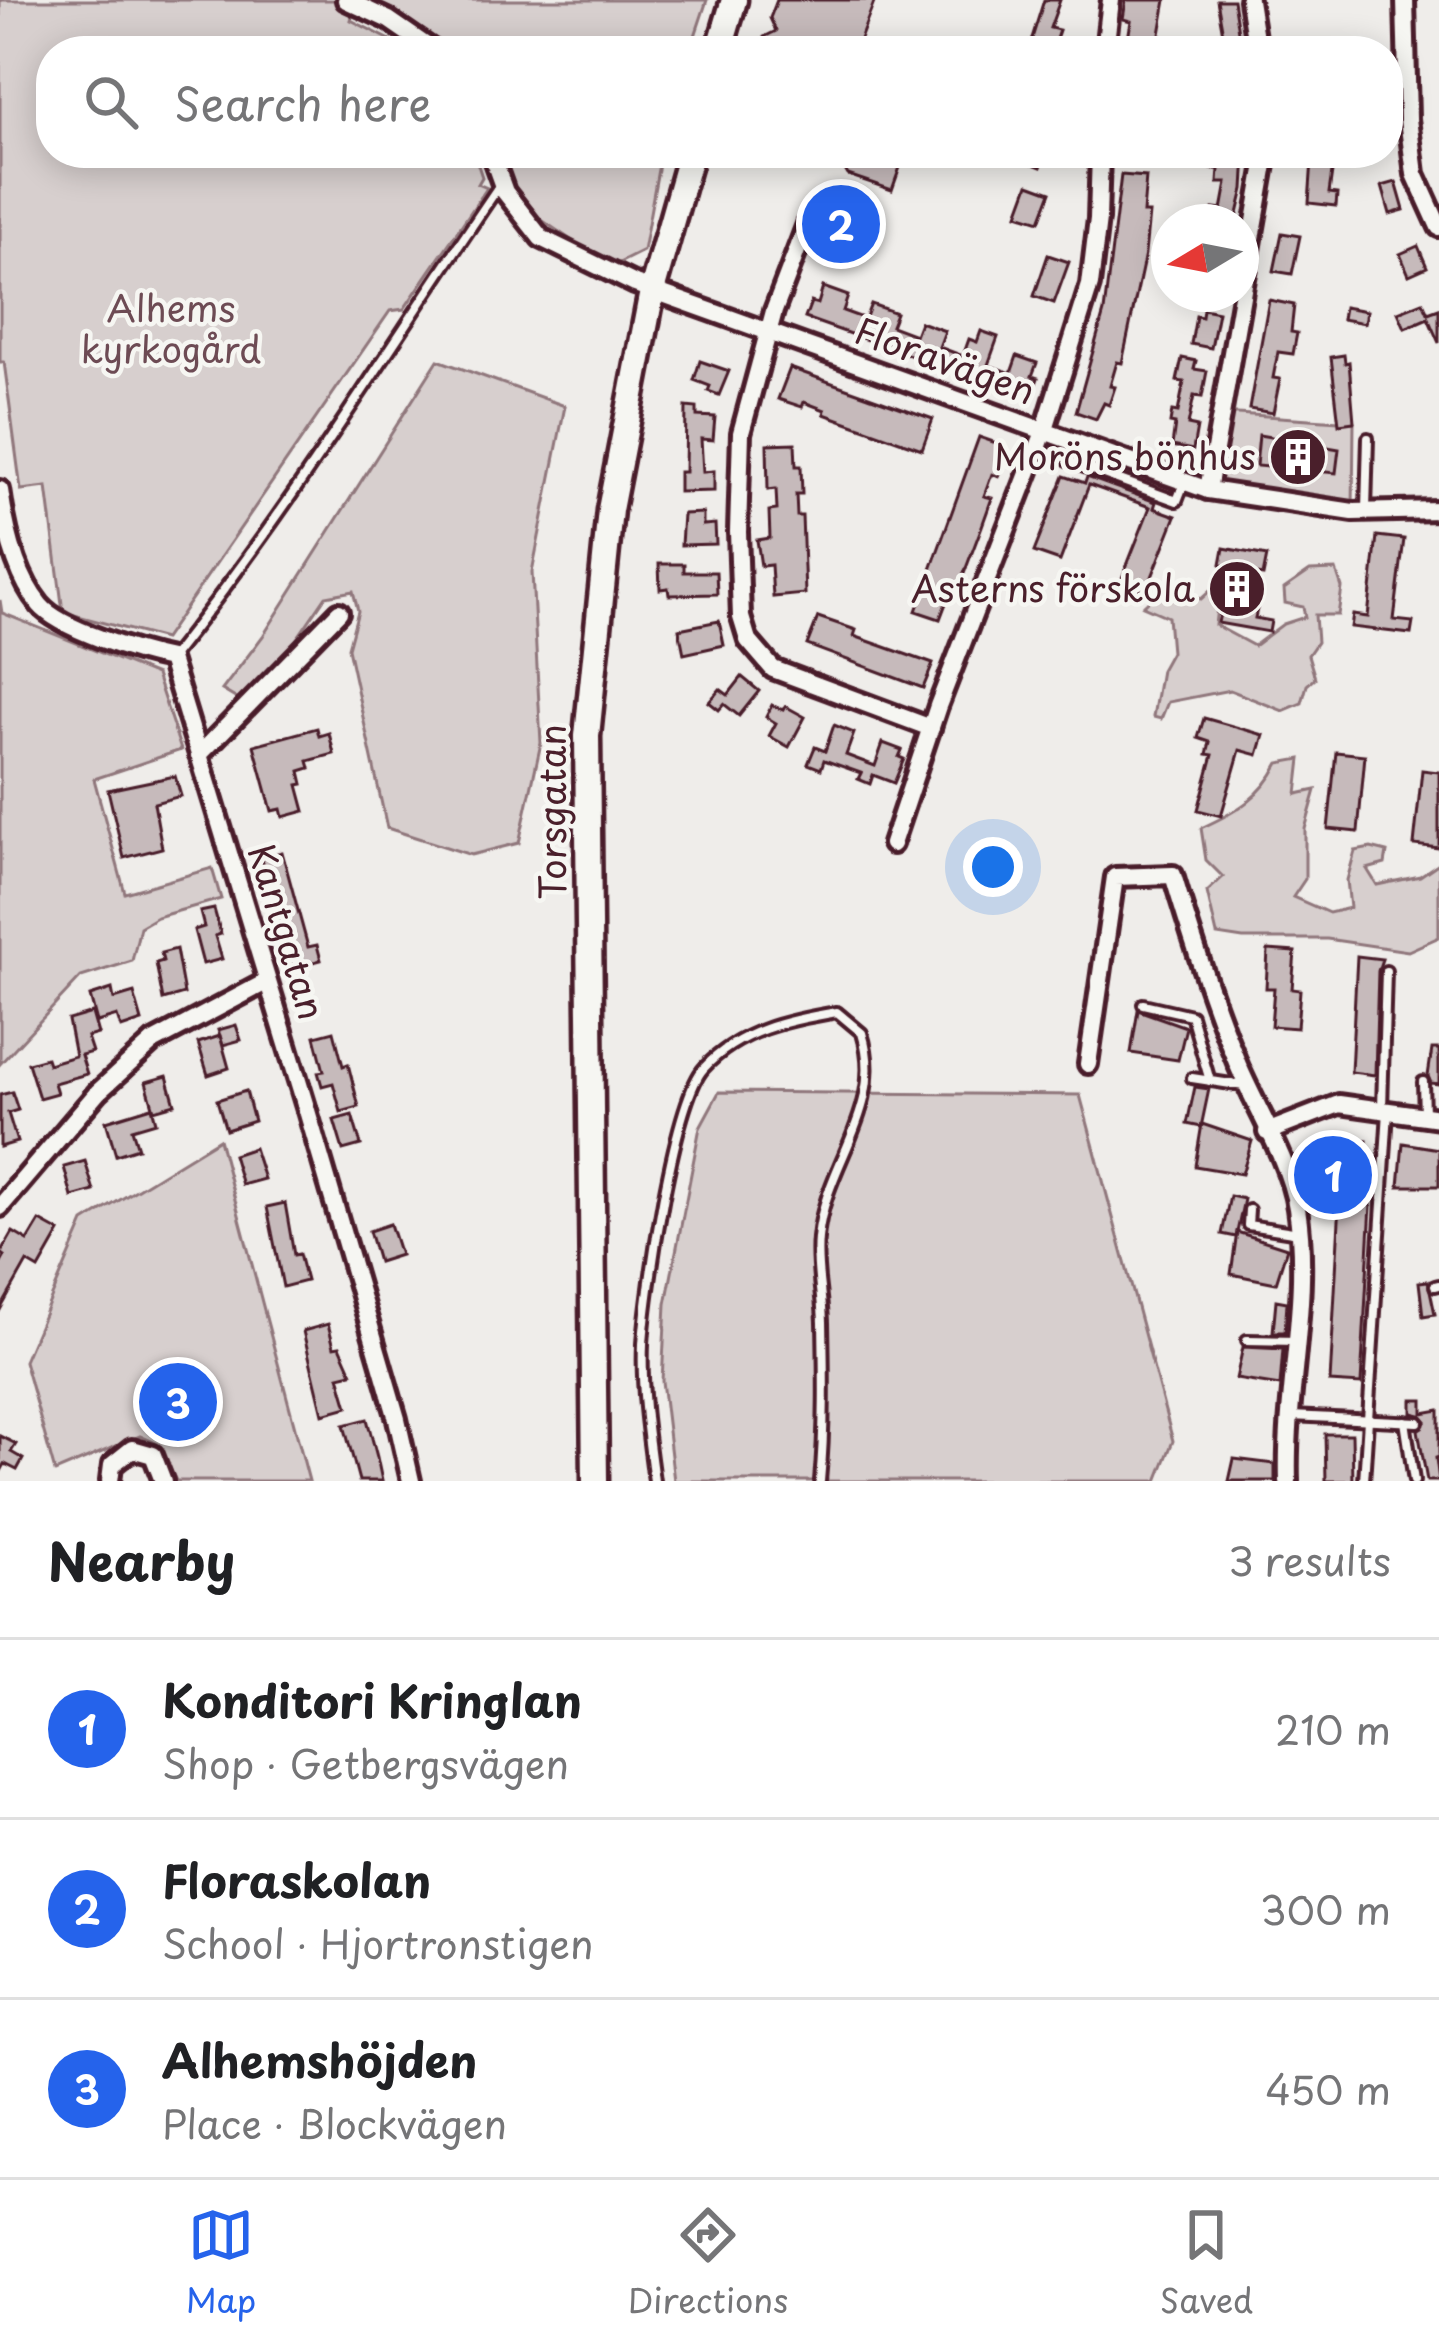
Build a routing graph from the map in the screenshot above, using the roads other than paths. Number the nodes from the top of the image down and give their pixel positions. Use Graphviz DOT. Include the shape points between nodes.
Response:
graph roads {
  1 [pos="346,0"];
  2 [pos="734,0"];
  3 [pos="1111,0"];
  4 [pos="1249,0"];
  5 [pos="1406,0"];
  6 [pos="412,36"];
  7 [pos="723,36"];
  8 [pos="1107,36"];
  9 [pos="1254,36"];
  10 [pos="496,168"];
  11 [pos="687,168"];
  12 [pos="1100,168"];
  13 [pos="1264,168"];
  14 [pos="501,183"];
  15 [pos="1434,202"];
  16 [pos="808,222"];
  17 [pos="1439,227"];
  18 [pos="652,291"];
  19 [pos="767,332"];
  20 [pos="1044,432"];
  21 [pos="1368,438"];
  22 [pos="0,490"];
  23 [pos="1208,490"];
  24 [pos="1439,510"];
  25 [pos="1366,512"];
  26 [pos="339,612"];
  27 [pos="170,659"];
  28 [pos="931,728"];
  29 [pos="199,755"];
  30 [pos="892,844"];
  31 [pos="1386,971"];
  32 [pos="266,982"];
  33 [pos="1143,1004"];
  34 [pos="1088,1064"];
  35 [pos="1192,1078"];
  36 [pos="1210,1081"];
  37 [pos="1423,1082"];
  38 [pos="1248,1087"];
  39 [pos="1385,1110"];
  40 [pos="1431,1116"];
  41 [pos="1267,1132"];
  42 [pos="0,1207"];
  43 [pos="1249,1210"];
  44 [pos="1300,1233"];
  45 [pos="1247,1340"];
  46 [pos="1299,1342"];
  47 [pos="1290,1416"];
  48 [pos="1367,1421"];
  49 [pos="1406,1421"];
  50 [pos="1418,1422"];
  51 [pos="110,1481"];
  52 [pos="163,1481"];
  53 [pos="411,1481"];
  54 [pos="595,1481"];
  55 [pos="654,1481"];
  56 [pos="820,1481"];
  57 [pos="1288,1481"];
  58 [pos="1364,1481"];
  59 [pos="1414,1481"];
  1 -- 6 [label="street"];
  2 -- 7 [label="main road"];
  3 -- 8 [label="street"];
  4 -- 9 [label="street"];
  5 -- 15 [label="street" via="1414,174"];
  10 -- 14 [label="street, Floravägen"];
  11 -- 18 [label="main road, Torsgatan"];
  12 -- 20 [label="street" via="1090,285"];
  13 -- 23 [label="street"];
  14 -- 18 [label="street, Floravägen" via="541,238"];
  14 -- 27 [label="lane" via="318,458"];
  15 -- 17 [label="street"];
  16 -- 19 [label="street"];
  18 -- 19 [label="street, Floravägen"];
  18 -- 54 [label="main road, Torsgatan" via="610,510 587,736"];
  19 -- 20 [label="street, Floravägen"];
  19 -- 28 [label="street" via="741,433 737,532 748,640 773,669"];
  20 -- 23 [label="street, Floravägen"];
  20 -- 28 [label="street"];
  21 -- 25 [label="lane"];
  22 -- 27 [label="street" via="14,555 41,608 85,632"];
  23 -- 25 [label="street, Floravägen"];
  24 -- 25 [label="street, Floravägen"];
  26 -- 29 [label="street"];
  27 -- 29 [label="street, Kantgatan"];
  28 -- 30 [label="street"];
  29 -- 32 [label="street, Kantgatan"];
  31 -- 39 [label="lane"];
  32 -- 42 [label="street" via="153,1042 98,1092"];
  32 -- 53 [label="street, Kantgatan"];
  33 -- 36 [label="lane" via="1192,1016"];
  34 -- 38 [label="street" via="1115,878 1173,874"];
  35 -- 36 [label="lane"];
  36 -- 38 [label="lane"];
  37 -- 40 [label="lane"];
  38 -- 41 [label="street"];
  39 -- 40 [label="street"];
  39 -- 41 [label="street" via="1339,1104"];
  39 -- 48 [label="lane"];
  41 -- 44 [label="street" via="1296,1201"];
  43 -- 44 [label="lane" via="1248,1226"];
  44 -- 46 [label="street"];
  45 -- 46 [label="lane"];
  46 -- 47 [label="street"];
  47 -- 48 [label="lane"];
  47 -- 57 [label="street"];
  48 -- 49 [label="lane"];
  48 -- 58 [label="lane"];
  49 -- 50 [label="lane"];
  49 -- 59 [label="lane"];
  51 -- 52 [label="street" via="112,1465 132,1449 153,1455"];
  55 -- 56 [label="lane" via="643,1345 688,1095 701,1070 747,1036 837,1012 862,1033 870,1076 818,1236"];
}
